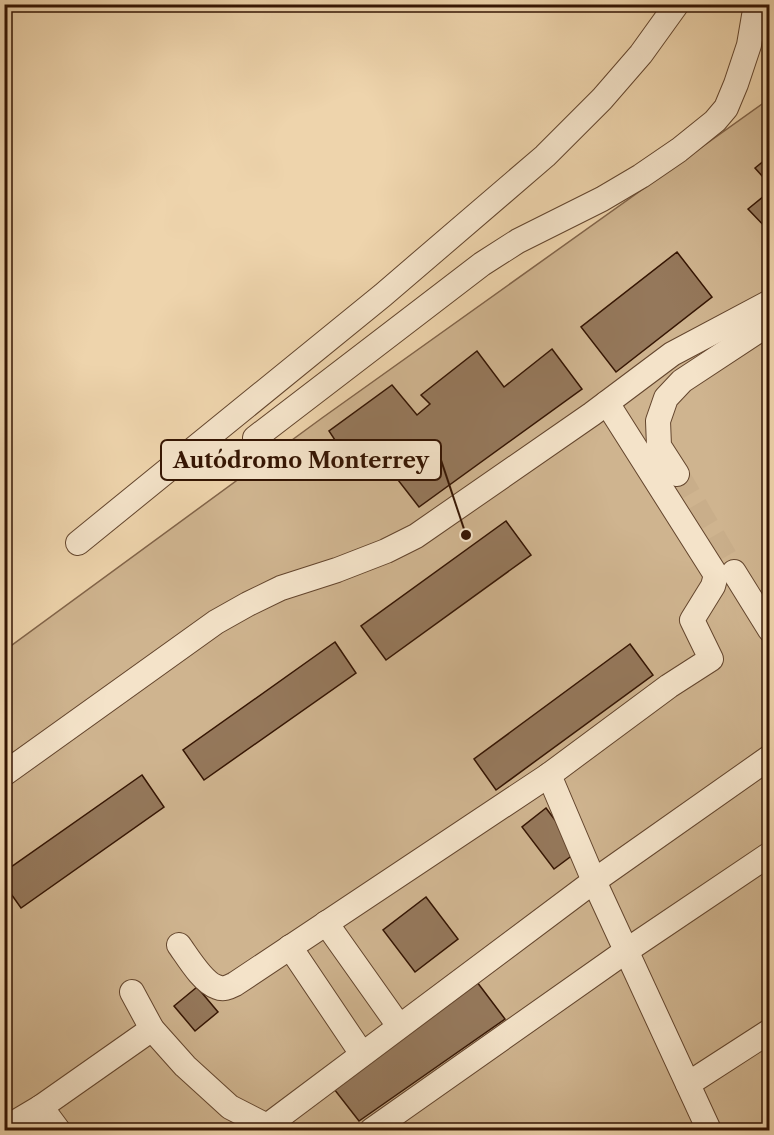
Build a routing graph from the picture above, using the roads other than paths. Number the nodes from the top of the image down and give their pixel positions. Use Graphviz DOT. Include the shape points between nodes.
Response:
graph roads {
  1 [pos="677,4"];
  2 [pos="756,4"];
  3 [pos="770,302"];
  4 [pos="770,323"];
  5 [pos="607,403"];
  6 [pos="255,438"];
  7 [pos="677,474"];
  8 [pos="78,543"];
  9 [pos="734,572"];
  10 [pos="770,630"];
  11 [pos="770,756"];
  12 [pos="4,774"];
  13 [pos="549,775"];
  14 [pos="770,854"];
  15 [pos="594,881"];
  16 [pos="326,923"];
  17 [pos="178,945"];
  18 [pos="290,947"];
  19 [pos="627,951"];
  20 [pos="132,992"];
  21 [pos="399,1026"];
  22 [pos="153,1029"];
  23 [pos="770,1031"];
  24 [pos="362,1054"];
  25 [pos="688,1084"];
  26 [pos="41,1107"];
  27 [pos="268,1128"];
  28 [pos="4,1129"];
  29 [pos="58,1131"];
  30 [pos="372,1131"];
  31 [pos="709,1131"];
  1 -- 8 [label="lane" via="602,99 545,156 383,295"];
  2 -- 6 [label="lane" via="748,45 726,108 701,134 641,176 482,264"];
  3 -- 5 [label="lane" via="672,354"];
  4 -- 7 [label="lane" via="682,381 666,398 658,421 659,446"];
  5 -- 12 [label="lane" via="416,536 337,570 281,588 216,622"];
  5 -- 13 [label="lane" via="716,575 692,620 711,659"];
  9 -- 10 [label="lane"];
  11 -- 15 [label="lane"];
  13 -- 15 [label="lane"];
  13 -- 16 [label="lane"];
  14 -- 19 [label="lane"];
  15 -- 19 [label="lane"];
  15 -- 21 [label="lane"];
  16 -- 18 [label="lane"];
  16 -- 21 [label="lane"];
  17 -- 18 [label="lane" via="218,988 235,984"];
  18 -- 24 [label="lane"];
  19 -- 25 [label="lane"];
  19 -- 30 [label="lane"];
  20 -- 22 [label="lane"];
  21 -- 24 [label="lane"];
  22 -- 26 [label="lane"];
  22 -- 27 [label="lane" via="184,1066 230,1107"];
  23 -- 25 [label="lane"];
  24 -- 27 [label="lane"];
  25 -- 31 [label="lane"];
  26 -- 28 [label="lane"];
  26 -- 29 [label="lane"];
}
